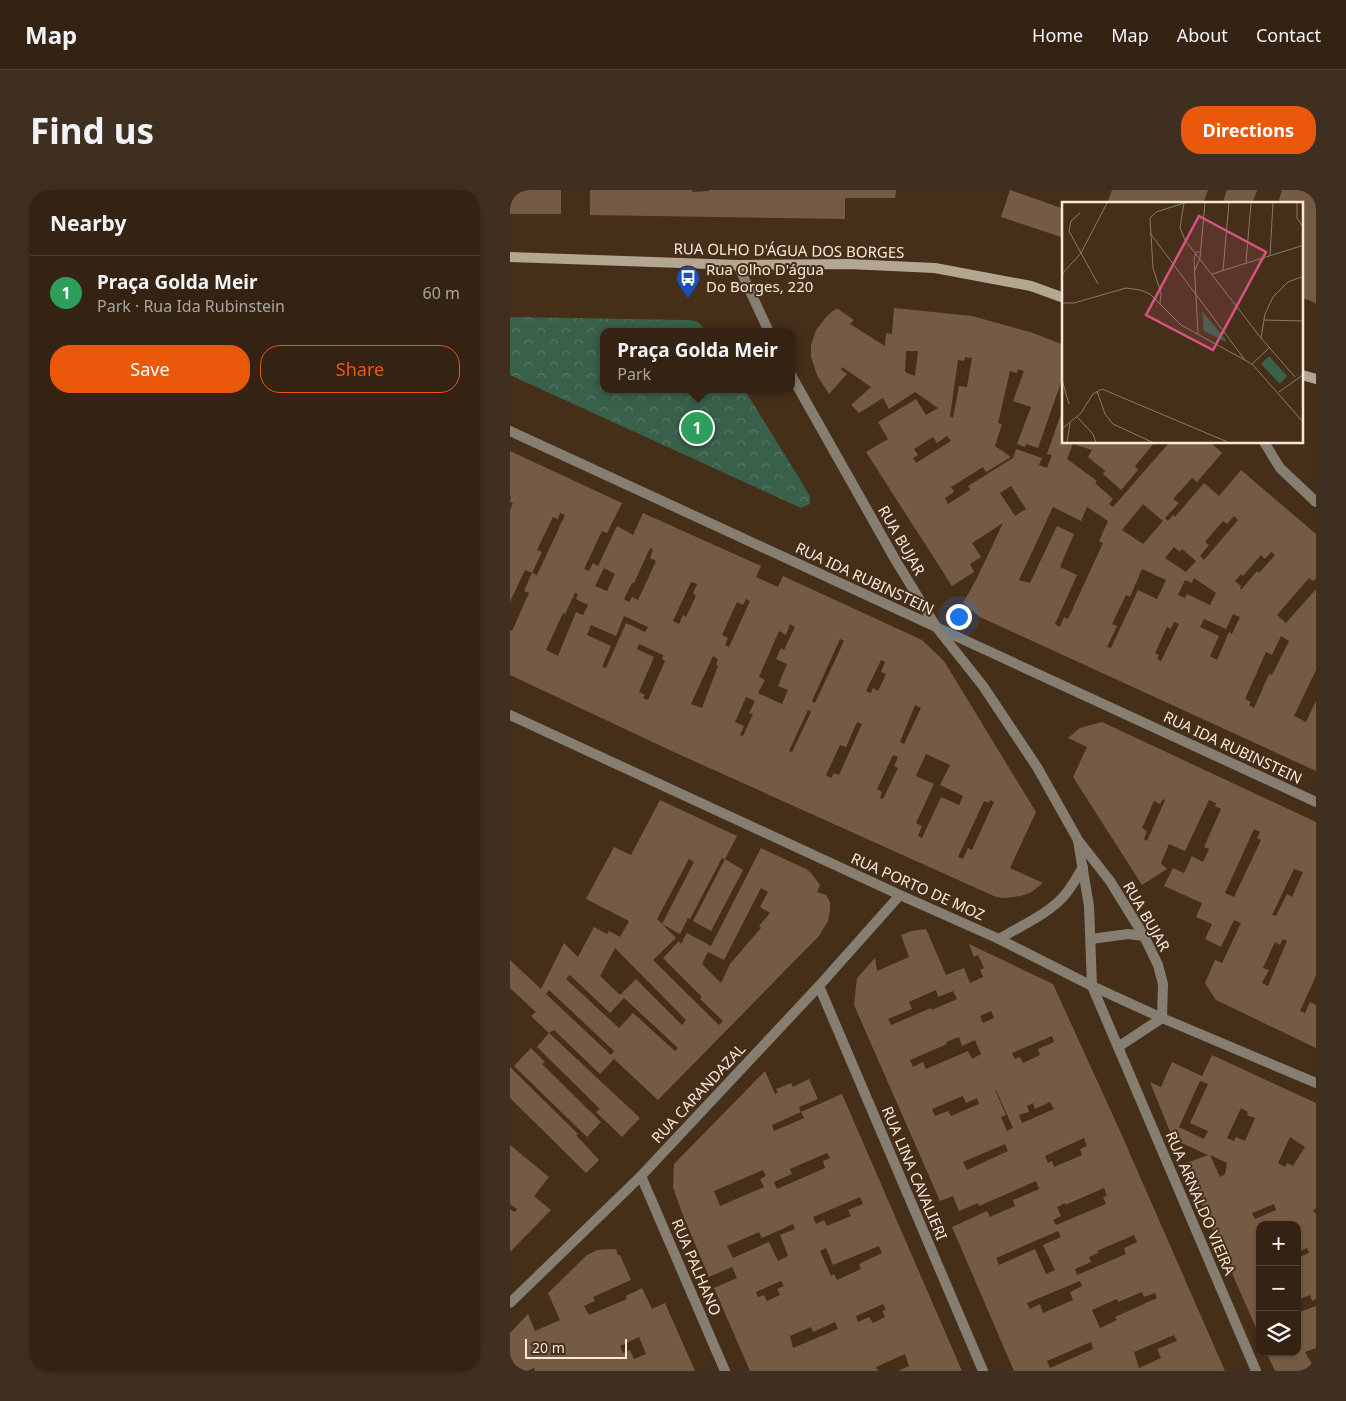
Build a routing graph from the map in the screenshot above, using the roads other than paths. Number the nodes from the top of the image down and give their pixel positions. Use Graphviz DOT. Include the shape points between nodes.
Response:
graph roads {
  1 [pos="510,257"];
  2 [pos="738,265"];
  3 [pos="1062,297"];
  4 [pos="767,328"];
  5 [pos="795,382"];
  6 [pos="510,431"];
  7 [pos="1265,444"];
  8 [pos="1316,502"];
  9 [pos="937,628"];
  10 [pos="510,715"];
  11 [pos="1316,802"];
  12 [pos="1078,840"];
  13 [pos="1082,867"];
  14 [pos="900,895"];
  15 [pos="1144,936"];
  16 [pos="999,939"];
  17 [pos="1091,939"];
  18 [pos="819,986"];
  19 [pos="1092,986"];
  20 [pos="1162,1018"];
  21 [pos="1118,1047"];
  22 [pos="1316,1082"];
  23 [pos="641,1176"];
  24 [pos="510,1302"];
  25 [pos="725,1371"];
  26 [pos="983,1371"];
  27 [pos="1256,1371"];
  1 -- 2 [label="main road, RUA OLHO D'ÁGUA DOS BORGES"];
  2 -- 3 [label="main road, RUA OLHO D'ÁGUA DOS BORGES" via="848,264 935,268 1031,286"];
  2 -- 4 [label="street"];
  5 -- 9 [label="street, RUA BUJAR"];
  6 -- 9 [label="street, RUA IDA RUBINSTEIN"];
  7 -- 8 [label="street" via="1280,468"];
  9 -- 11 [label="street, RUA IDA RUBINSTEIN"];
  9 -- 12 [label="street, RUA BUJAR" via="984,686 1037,767"];
  10 -- 14 [label="street, RUA PORTO DE MOZ"];
  12 -- 13 [label="street, RUA BUJAR"];
  12 -- 15 [label="street, RUA BUJAR" via="1110,881"];
  13 -- 16 [label="street" via="1062,898"];
  13 -- 17 [label="street, RUA BUJAR"];
  14 -- 16 [label="street, RUA PORTO DE MOZ"];
  14 -- 18 [label="street, RUA CARANDAZAL"];
  15 -- 17 [label="street" via="1128,934"];
  15 -- 20 [label="street, RUA BUJAR" via="1163,984"];
  16 -- 19 [label="street, RUA PORTO DE MOZ"];
  17 -- 19 [label="street, RUA BUJAR"];
  18 -- 23 [label="street, RUA CARANDAZAL"];
  18 -- 26 [label="street, RUA LINA CAVALIERI"];
  19 -- 20 [label="street, RUA PORTO DE MOZ"];
  19 -- 21 [label="street, RUA ARNALDO VIEIRA"];
  20 -- 21 [label="street"];
  20 -- 22 [label="street, RUA PORTO DE MOZ"];
  21 -- 27 [label="street, RUA ARNALDO VIEIRA"];
  23 -- 24 [label="street, RUA CARANDAZAL"];
  23 -- 25 [label="street, RUA PALHANO"];
}
